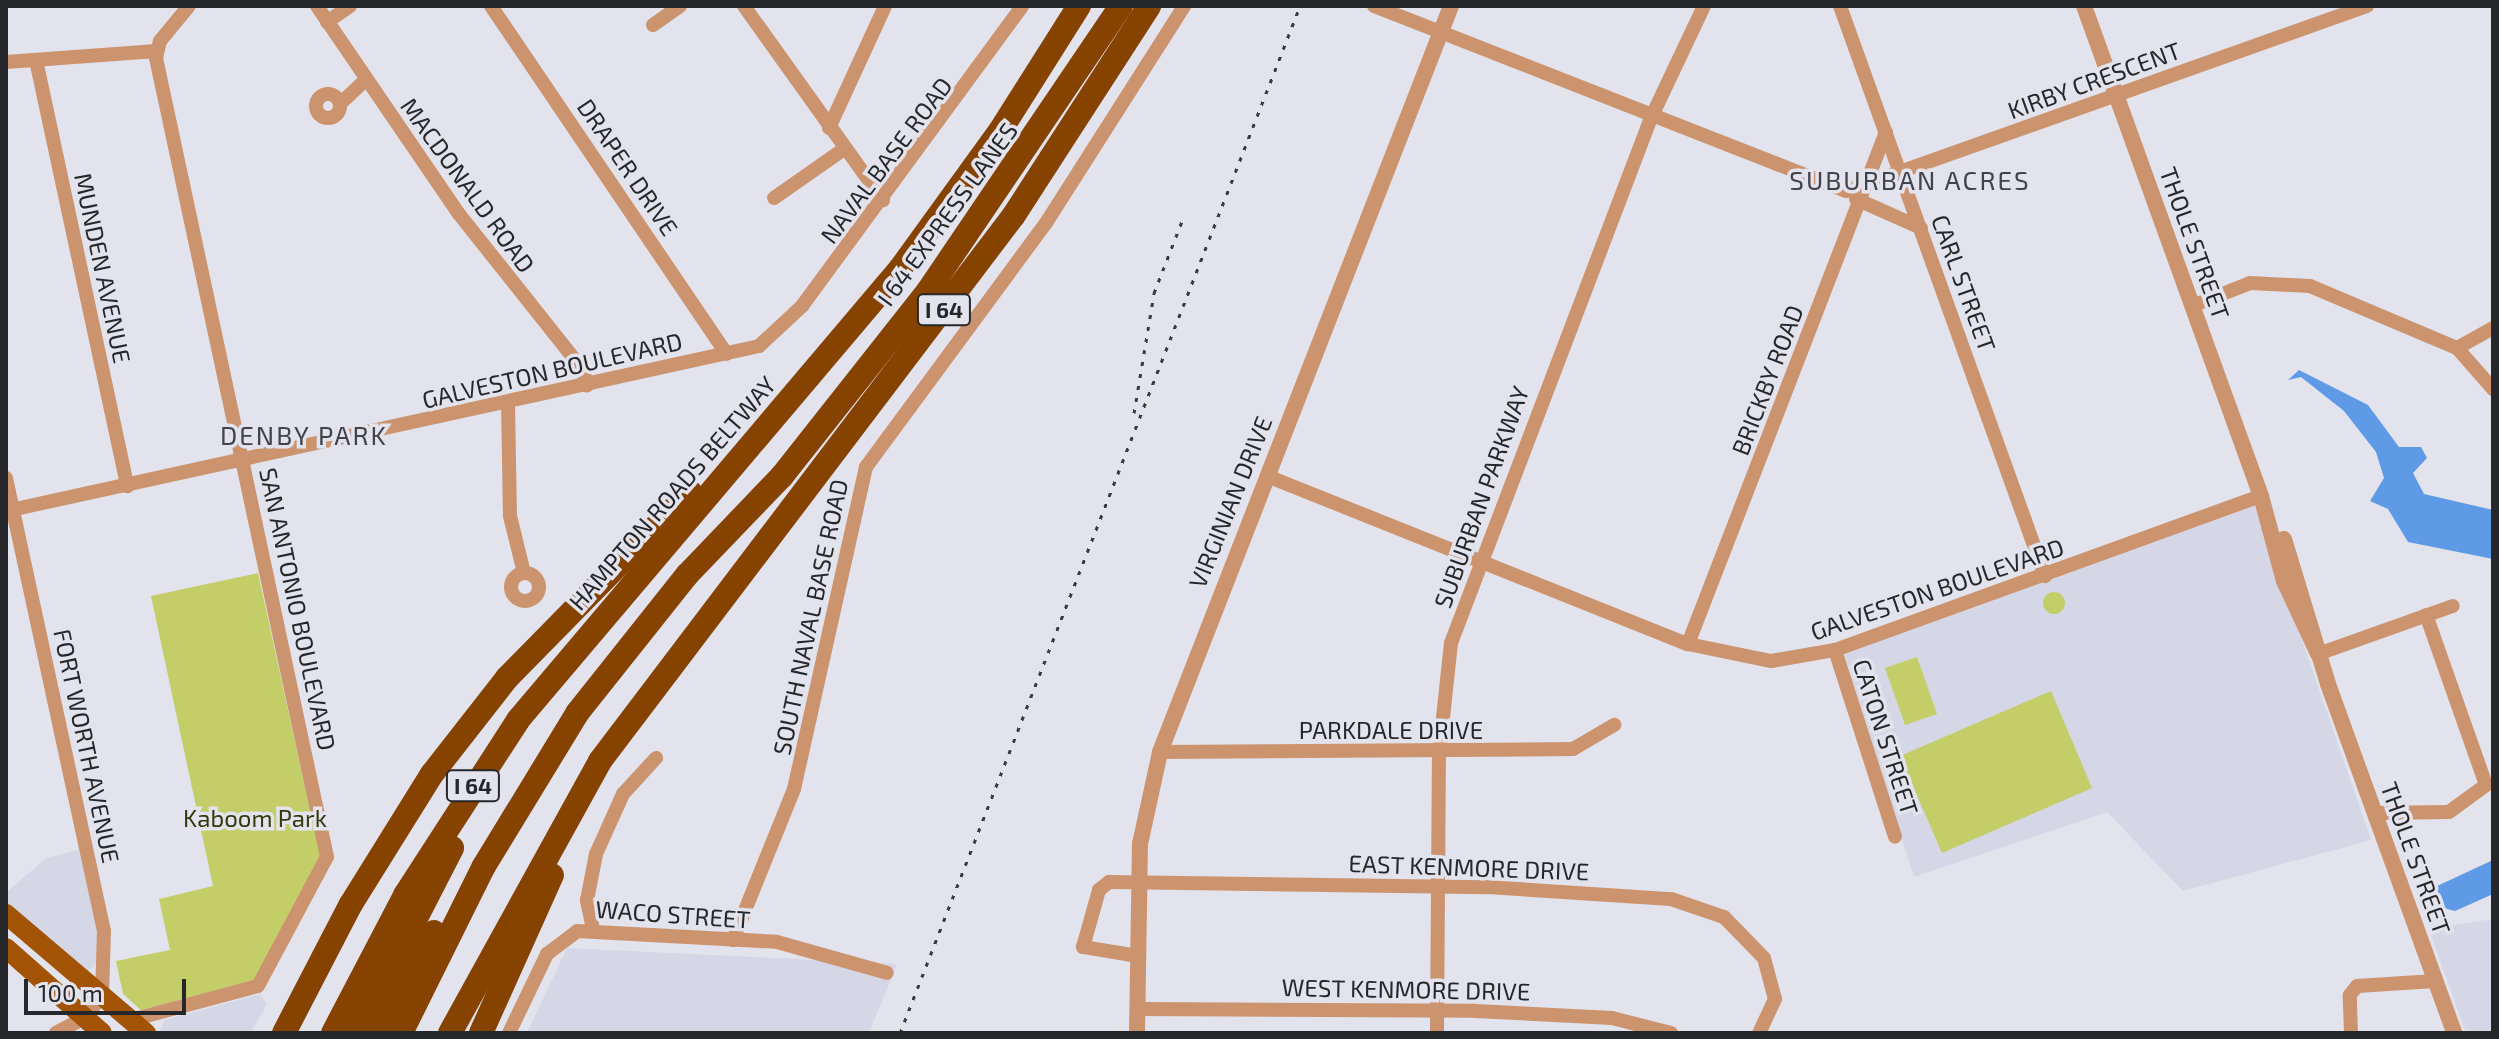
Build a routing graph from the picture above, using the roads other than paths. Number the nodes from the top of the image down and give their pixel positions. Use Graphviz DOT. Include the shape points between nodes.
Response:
graph roads {
  1 [pos="189,6"];
  2 [pos="317,6"];
  3 [pos="350,6"];
  4 [pos="491,6"];
  5 [pos="680,6"];
  6 [pos="744,6"];
  7 [pos="885,6"];
  8 [pos="1022,6"];
  9 [pos="1079,6"];
  10 [pos="1121,6"];
  11 [pos="1149,6"];
  12 [pos="1184,6"];
  13 [pos="1374,6"];
  14 [pos="1451,6"];
  15 [pos="1704,6"];
  16 [pos="1840,6"];
  17 [pos="2084,6"];
  18 [pos="2367,6"];
  19 [pos="327,22"];
  20 [pos="653,25"];
  21 [pos="1439,34"];
  22 [pos="157,51"];
  23 [pos="36,60"];
  24 [pos="6,62"];
  25 [pos="366,80"];
  26 [pos="2117,95"];
  27 [pos="342,102"];
  28 [pos="1651,118"];
  29 [pos="829,128"];
  30 [pos="1886,132"];
  31 [pos="844,149"];
  32 [pos="1900,172"];
  33 [pos="1868,185"];
  34 [pos="1834,190"];
  35 [pos="774,198"];
  36 [pos="883,200"];
  37 [pos="1862,201"];
  38 [pos="948,205"];
  39 [pos="1921,228"];
  40 [pos="2192,306"];
  41 [pos="2493,328"];
  42 [pos="776,334"];
  43 [pos="2457,348"];
  44 [pos="727,354"];
  45 [pos="587,386"];
  46 [pos="2493,389"];
  47 [pos="508,403"];
  48 [pos="805,444"];
  49 [pos="243,460"];
  50 [pos="1267,476"];
  51 [pos="6,478"];
  52 [pos="127,486"];
  53 [pos="2261,496"];
  54 [pos="10,511"];
  55 [pos="1478,560"];
  56 [pos="647,562"];
  57 [pos="523,569"];
  58 [pos="2045,576"];
  59 [pos="719,600"];
  60 [pos="2453,606"];
  61 [pos="2426,615"];
  62 [pos="1688,644"];
  63 [pos="1835,650"];
  64 [pos="2318,654"];
  65 [pos="1614,725"];
  66 [pos="1160,752"];
  67 [pos="1439,755"];
  68 [pos="656,758"];
  69 [pos="2375,813"];
  70 [pos="1895,837"];
  71 [pos="1139,881"];
  72 [pos="1437,886"];
  73 [pos="6,914"];
  74 [pos="593,929"];
  75 [pos="733,940"];
  76 [pos="6,948"];
  77 [pos="1138,956"];
  78 [pos="887,973"];
  79 [pos="2435,981"];
  80 [pos="102,996"];
  81 [pos="1138,1009"];
  82 [pos="1437,1010"];
  83 [pos="84,1018"];
  84 [pos="138,1027"];
  85 [pos="56,1033"];
  86 [pos="102,1033"];
  87 [pos="284,1033"];
  88 [pos="333,1033"];
  89 [pos="357,1033"];
  90 [pos="381,1033"];
  91 [pos="401,1033"];
  92 [pos="450,1033"];
  93 [pos="481,1033"];
  94 [pos="509,1033"];
  95 [pos="1137,1033"];
  96 [pos="1437,1033"];
  97 [pos="1671,1033"];
  98 [pos="1759,1033"];
  99 [pos="2351,1033"];
  100 [pos="2454,1033"];
  1 -- 22 [label="street"];
  2 -- 19 [label="street, MACDONALD ROAD"];
  3 -- 19 [label="street"];
  4 -- 44 [label="street, DRAPER DRIVE"];
  5 -- 20 [label="street"];
  6 -- 29 [label="street"];
  7 -- 29 [label="street"];
  8 -- 36 [label="street, NAVAL BASE ROAD"];
  9 -- 38 [label="highway, HAMPTON ROADS BELTWAY / I 64"];
  10 -- 48 [label="highway, I 64 EXPRESS LANES" via="978,223"];
  11 -- 59 [label="highway, I 64" via="1014,215"];
  12 -- 75 [label="street, SOUTH NAVAL BASE ROAD" via="1054,211 866,467 794,789"];
  13 -- 21 [label="street, KIRBY CRESCENT"];
  14 -- 21 [label="street, VIRGINIAN DRIVE"];
  15 -- 28 [label="street, SUBURBAN PARKWAY"];
  16 -- 30 [label="street, CARL STREET"];
  17 -- 26 [label="street, THOLE STREET"];
  18 -- 26 [label="street, KIRBY CRESCENT"];
  19 -- 25 [label="street, MACDONALD ROAD"];
  21 -- 28 [label="street, KIRBY CRESCENT"];
  21 -- 50 [label="street, VIRGINIAN DRIVE"];
  22 -- 23 [label="street"];
  22 -- 49 [label="street, SAN ANTONIO BOULEVARD"];
  23 -- 24 [label="street"];
  23 -- 52 [label="street, MUNDEN AVENUE"];
  25 -- 27 [label="street"];
  25 -- 45 [label="street, MACDONALD ROAD" via="481,243 583,370"];
  26 -- 32 [label="street, KIRBY CRESCENT"];
  26 -- 40 [label="street, THOLE STREET"];
  28 -- 34 [label="street, KIRBY CRESCENT"];
  28 -- 55 [label="street, SUBURBAN PARKWAY"];
  29 -- 31 [label="street"];
  30 -- 32 [label="street, CARL STREET"];
  30 -- 33 [label="street, BRICKBY ROAD"];
  31 -- 35 [label="street"];
  31 -- 36 [label="street"];
  32 -- 33 [label="street, KIRBY CRESCENT"];
  32 -- 39 [label="street, CARL STREET"];
  33 -- 34 [label="street, KIRBY CRESCENT"];
  33 -- 37 [label="street, BRICKBY ROAD"];
  34 -- 37 [label="street, KIRBY CRESCENT"];
  36 -- 42 [label="street, NAVAL BASE ROAD"];
  37 -- 39 [label="street, KIRBY CRESCENT"];
  37 -- 62 [label="street, BRICKBY ROAD"];
  38 -- 56 [label="highway, HAMPTON ROADS BELTWAY / I 64" via="850,332"];
  38 -- 87 [label="highway" via="751,430 560,621 472,721 373,868"];
  39 -- 58 [label="street, CARL STREET"];
  40 -- 43 [label="street" via="2250,283 2286,281"];
  40 -- 53 [label="street, THOLE STREET"];
  41 -- 43 [label="street"];
  42 -- 44 [label="street, GALVESTON BOULEVARD"];
  43 -- 46 [label="street"];
  44 -- 45 [label="street, GALVESTON BOULEVARD"];
  45 -- 47 [label="street, GALVESTON BOULEVARD"];
  47 -- 49 [label="street, GALVESTON BOULEVARD"];
  47 -- 57 [label="street" via="510,516"];
  48 -- 90 [label="highway, I 64" via="583,693 463,877"];
  48 -- 91 [label="highway" via="578,712 484,866"];
  49 -- 52 [label="street, GALVESTON BOULEVARD"];
  49 -- 84 [label="street, SAN ANTONIO BOULEVARD" via="327,857 258,986"];
  50 -- 55 [label="street, GALVESTON BOULEVARD"];
  50 -- 66 [label="street, VIRGINIAN DRIVE"];
  51 -- 54 [label="street, FORT WORTH AVENUE"];
  52 -- 54 [label="street, GALVESTON BOULEVARD"];
  53 -- 58 [label="street, GALVESTON BOULEVARD"];
  53 -- 64 [label="street, THOLE STREET"];
  54 -- 80 [label="street, FORT WORTH AVENUE" via="104,931"];
  55 -- 62 [label="street, GALVESTON BOULEVARD"];
  55 -- 67 [label="street, SUBURBAN PARKWAY" via="1449,654"];
  56 -- 88 [label="highway, HAMPTON ROADS BELTWAY / I 64" via="483,770"];
  56 -- 89 [label="highway" via="495,774"];
  58 -- 63 [label="street, GALVESTON BOULEVARD"];
  59 -- 92 [label="highway, I 64" via="600,761"];
  59 -- 93 [label="highway" via="551,876"];
  60 -- 61 [label="street"];
  61 -- 64 [label="street"];
  61 -- 69 [label="street" via="2486,785 2449,812"];
  62 -- 63 [label="street, GALVESTON BOULEVARD" via="1753,660"];
  63 -- 70 [label="street, CATON STREET"];
  64 -- 69 [label="street, THOLE STREET"];
  65 -- 67 [label="street, PARKDALE DRIVE" via="1573,749"];
  66 -- 67 [label="street, PARKDALE DRIVE"];
  66 -- 71 [label="street, VIRGINIAN DRIVE" via="1142,820"];
  67 -- 72 [label="street, SUBURBAN PARKWAY"];
  68 -- 74 [label="street" via="623,794 596,854 587,900"];
  69 -- 79 [label="street, THOLE STREET"];
  71 -- 72 [label="street, EAST KENMORE DRIVE"];
  71 -- 77 [label="street, VIRGINIAN DRIVE"];
  71 -- 77 [label="street, EAST KENMORE DRIVE" via="1103,885 1081,942 1094,954"];
  72 -- 82 [label="street, SUBURBAN PARKWAY"];
  72 -- 98 [label="street, EAST KENMORE DRIVE" via="1637,895 1704,906 1739,929 1770,969 1775,999"];
  73 -- 80 [label="main road"];
  74 -- 75 [label="street, WACO STREET"];
  74 -- 94 [label="street, WACO STREET" via="566,936 547,954"];
  75 -- 78 [label="street, WACO STREET" via="801,946"];
  76 -- 83 [label="main road"];
  77 -- 81 [label="street, VIRGINIAN DRIVE"];
  79 -- 99 [label="street" via="2360,985 2350,995"];
  79 -- 100 [label="street, THOLE STREET"];
  80 -- 83 [label="street"];
  80 -- 84 [label="main road"];
  81 -- 82 [label="street, WEST KENMORE DRIVE"];
  81 -- 95 [label="street, VIRGINIAN DRIVE"];
  82 -- 96 [label="street, SUBURBAN PARKWAY"];
  82 -- 97 [label="street, WEST KENMORE DRIVE" via="1612,1018"];
  83 -- 85 [label="street"];
  83 -- 86 [label="main road"];
}
